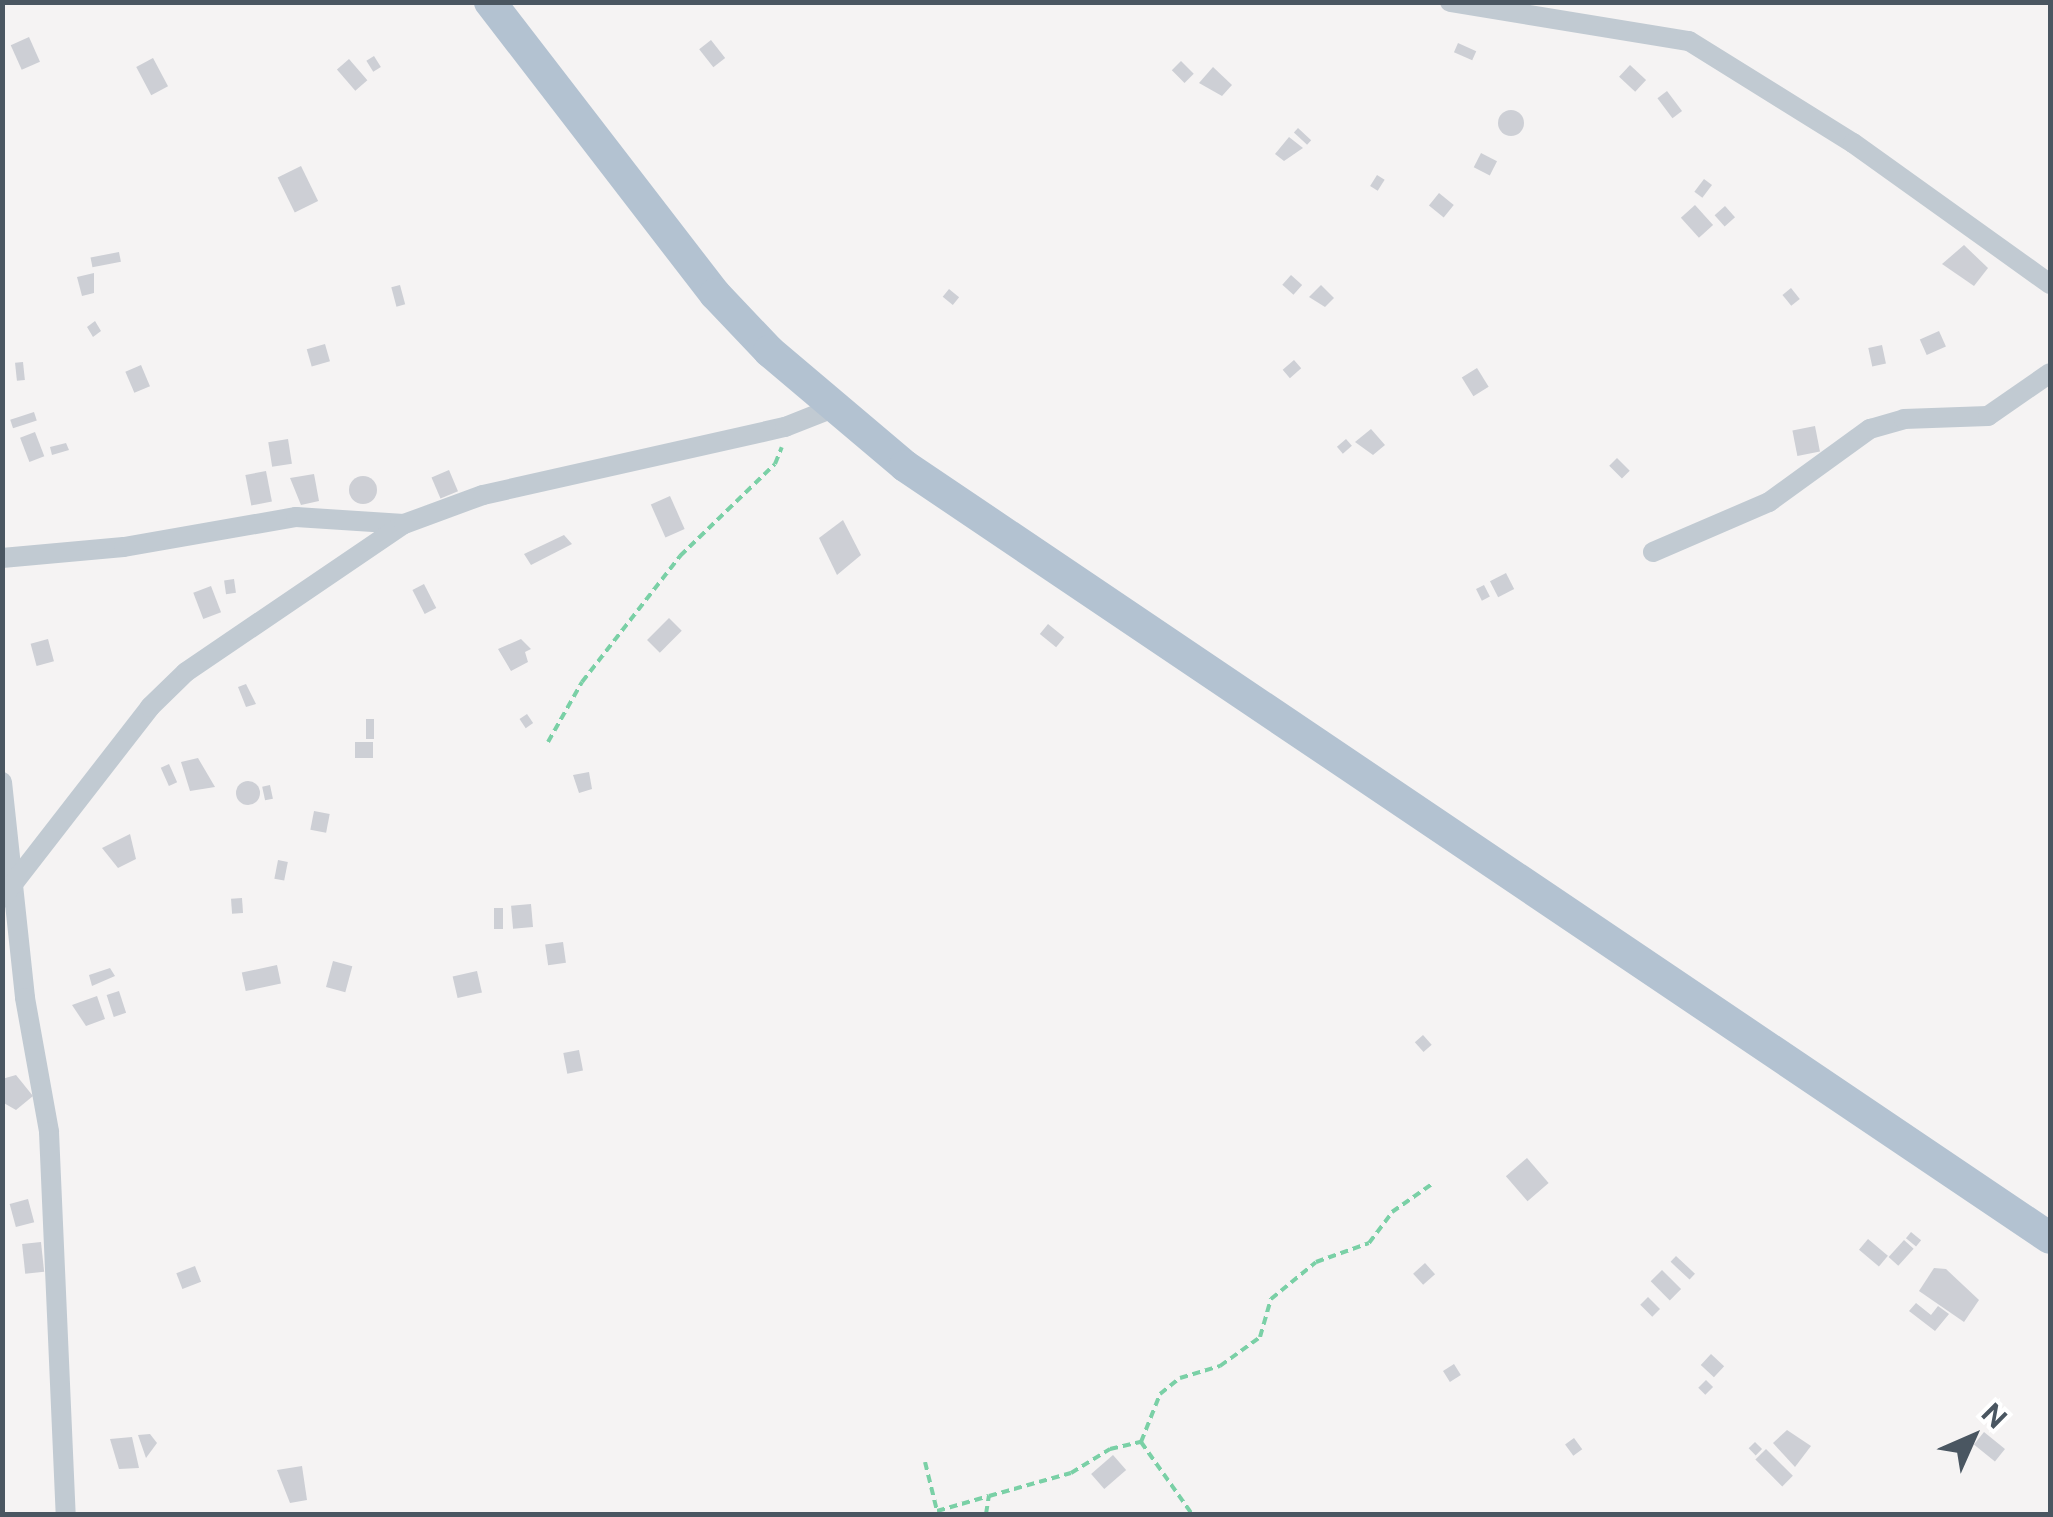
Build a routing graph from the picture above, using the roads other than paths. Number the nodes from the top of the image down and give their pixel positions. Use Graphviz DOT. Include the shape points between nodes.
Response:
graph roads {
  1 [pos="490,2"];
  2 [pos="1450,2"];
  3 [pos="2050,284"];
  4 [pos="2050,374"];
  5 [pos="833,408"];
  6 [pos="404,524"];
  7 [pos="1654,552"];
  8 [pos="2,558"];
  9 [pos="2,782"];
  10 [pos="7,890"];
  11 [pos="2050,1238"];
  12 [pos="66,1514"];
  1 -- 5 [label="main road" via="715,294"];
  2 -- 3 [label="street" via="1689,41 1852,142"];
  4 -- 7 [label="street" via="1988,416 1904,418 1870,429 1769,502"];
  5 -- 6 [label="street" via="792,424 484,495"];
  5 -- 11 [label="main road" via="905,466"];
  6 -- 8 [label="street" via="296,517 92,552"];
  6 -- 10 [label="street" via="186,672 150,707"];
  9 -- 10 [label="street"];
  10 -- 12 [label="street" via="49,1132"];
}
